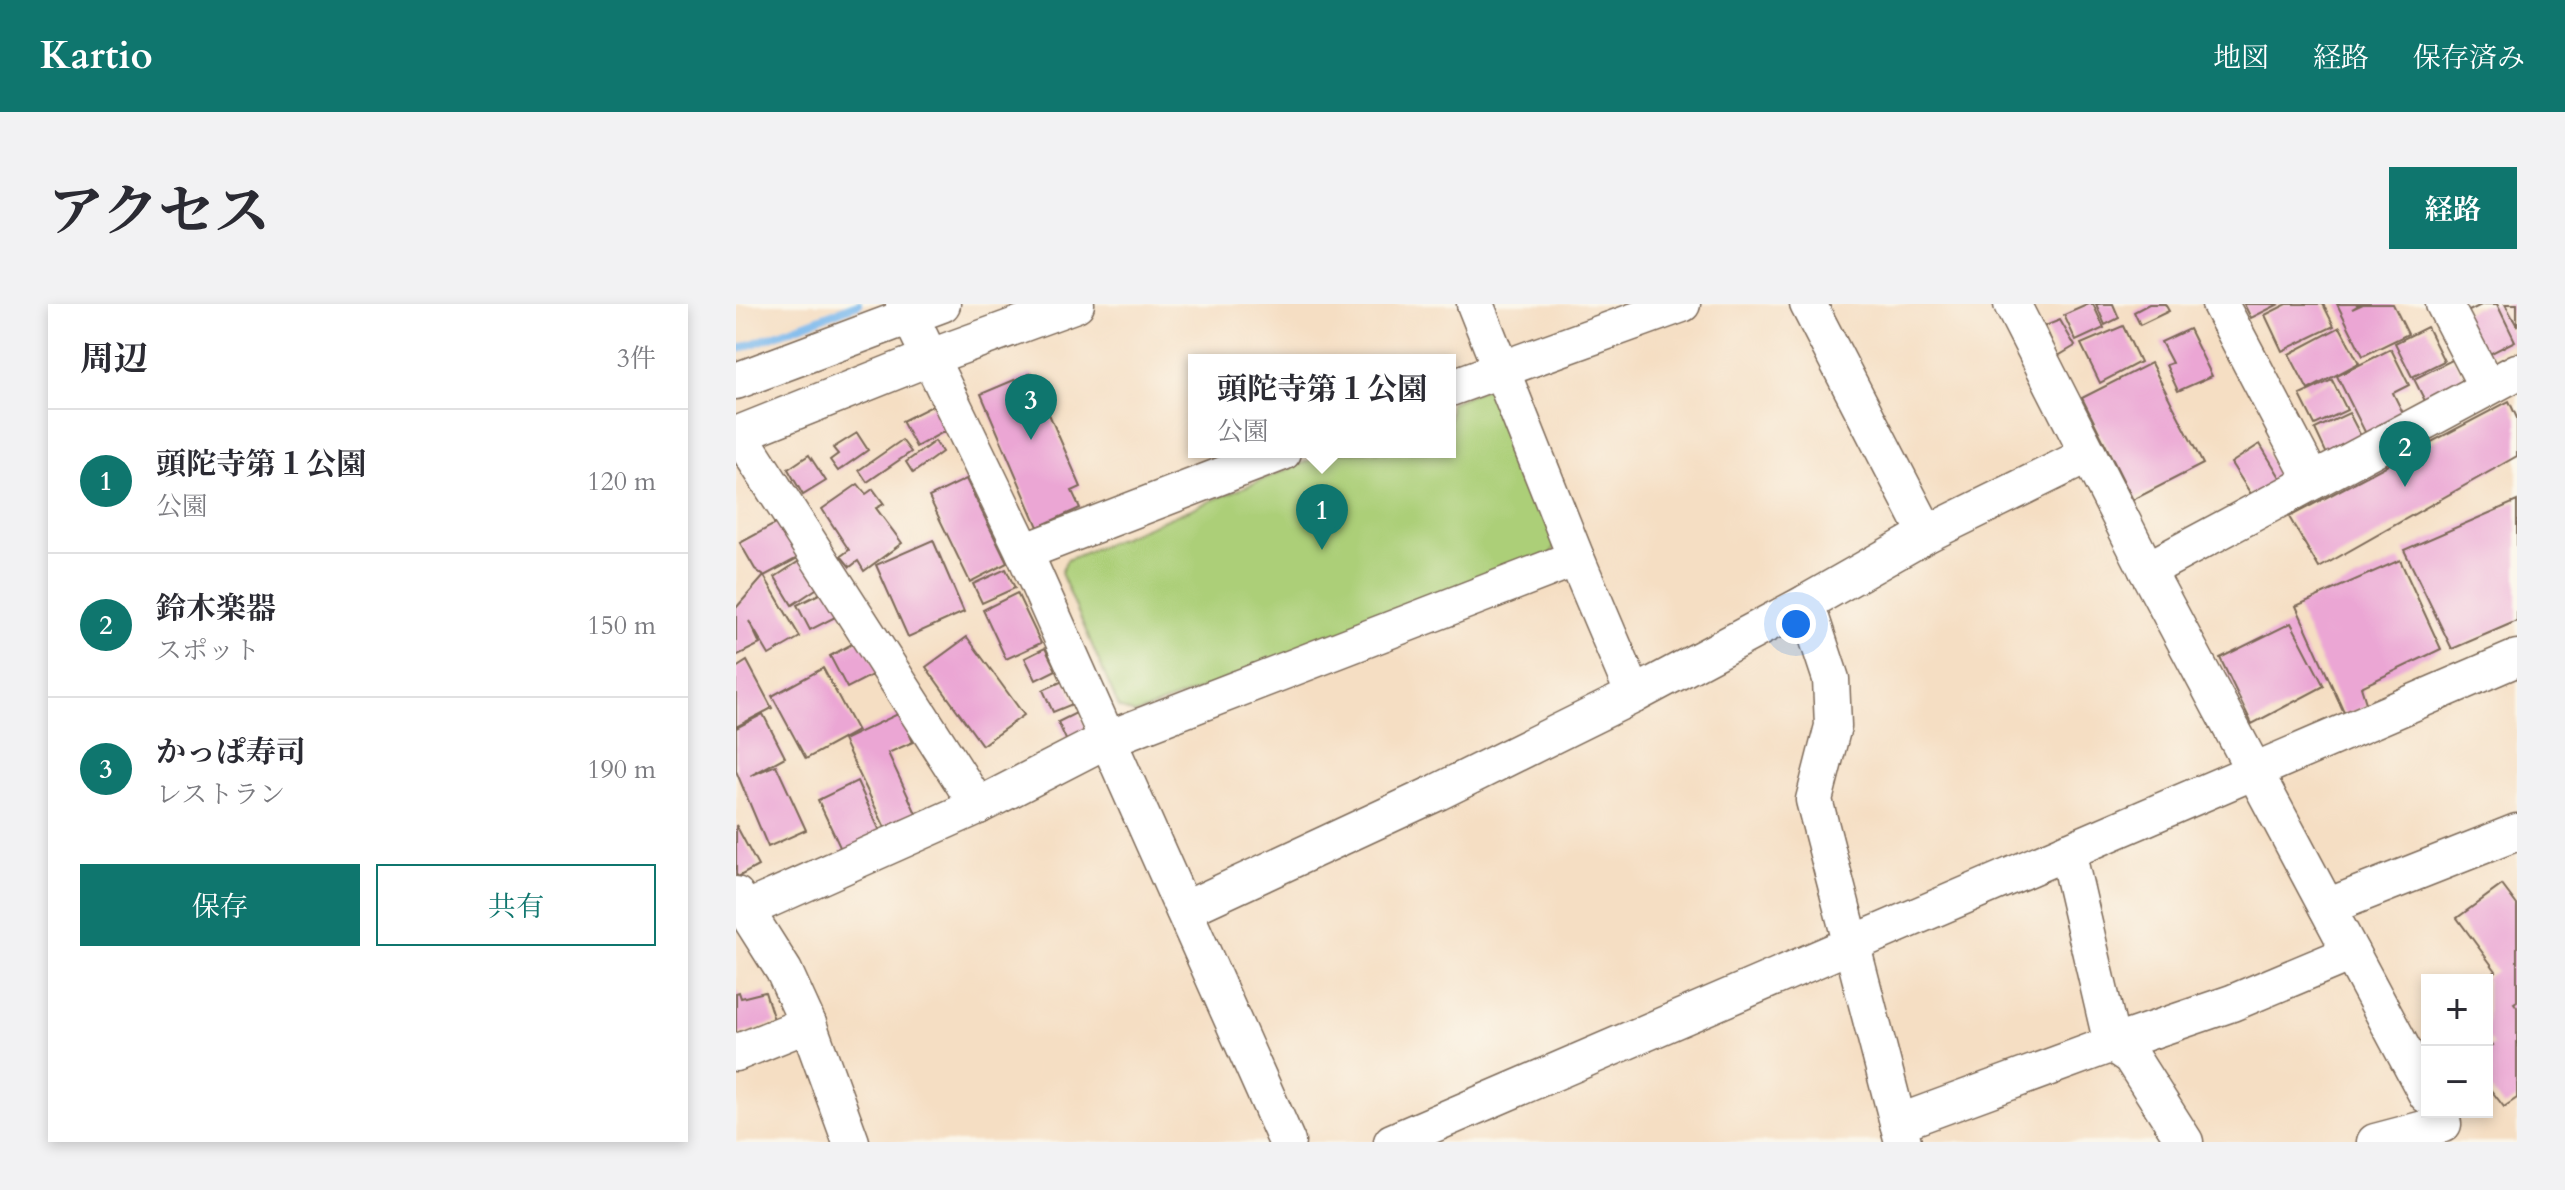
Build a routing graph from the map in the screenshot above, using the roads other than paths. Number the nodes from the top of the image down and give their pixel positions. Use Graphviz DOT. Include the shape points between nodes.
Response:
graph roads {
  1 [pos="1076,304"];
  2 [pos="1475,304"];
  3 [pos="1682,304"];
  4 [pos="1808,304"];
  5 [pos="2012,304"];
  6 [pos="2220,304"];
  7 [pos="2444,304"];
  8 [pos="919,308"];
  9 [pos="931,357"];
  10 [pos="1500,369"];
  11 [pos="2502,380"];
  12 [pos="736,381"];
  13 [pos="1456,386"];
  14 [pos="737,435"];
  15 [pos="2088,455"];
  16 [pos="1267,458"];
  17 [pos="2313,481"];
  18 [pos="1927,534"];
  19 [pos="1024,552"];
  20 [pos="1576,558"];
  21 [pos="2147,570"];
  22 [pos="1806,603"];
  23 [pos="2517,658"];
  24 [pos="1634,695"];
  25 [pos="1108,739"];
  26 [pos="2255,771"];
  27 [pos="978,806"];
  28 [pos="2517,832"];
  29 [pos="2067,851"];
  30 [pos="740,903"];
  31 [pos="2327,907"];
  32 [pos="1184,910"];
  33 [pos="1851,947"];
  34 [pos="2351,953"];
  35 [pos="808,1024"];
  36 [pos="2112,1044"];
  37 [pos="736,1053"];
  38 [pos="2421,1084"];
  39 [pos="2439,1118"];
  40 [pos="1901,1132"];
  41 [pos="851,1142"];
  42 [pos="1287,1142"];
  43 [pos="1392,1142"];
  44 [pos="2185,1142"];
  45 [pos="2375,1142"];
  1 -- 9 [label="street"];
  2 -- 10 [label="street"];
  3 -- 10 [label="street"];
  4 -- 18 [label="street"];
  5 -- 15 [label="street"];
  6 -- 17 [label="street"];
  7 -- 11 [label="street"];
  8 -- 9 [label="street"];
  8 -- 12 [label="street"];
  9 -- 14 [label="street"];
  9 -- 19 [label="street"];
  10 -- 13 [label="street"];
  10 -- 20 [label="street"];
  11 -- 17 [label="street"];
  14 -- 27 [label="street"];
  15 -- 18 [label="street"];
  15 -- 21 [label="street"];
  16 -- 19 [label="street"];
  17 -- 21 [label="street"];
  18 -- 22 [label="street"];
  19 -- 25 [label="street"];
  20 -- 24 [label="street"];
  20 -- 25 [label="street"];
  21 -- 26 [label="street"];
  22 -- 24 [label="street"];
  22 -- 33 [label="street" via="1831,679 1833,726 1814,800"];
  23 -- 26 [label="street"];
  24 -- 32 [label="street"];
  25 -- 27 [label="street"];
  25 -- 32 [label="street"];
  26 -- 29 [label="street"];
  26 -- 31 [label="street"];
  27 -- 30 [label="street"];
  28 -- 31 [label="street"];
  29 -- 33 [label="street"];
  29 -- 36 [label="street"];
  30 -- 35 [label="street" via="784,971"];
  31 -- 34 [label="street"];
  32 -- 42 [label="street"];
  33 -- 40 [label="street"];
  33 -- 43 [label="street"];
  34 -- 36 [label="street" via="2232,1003"];
  34 -- 38 [label="street"];
  35 -- 37 [label="street"];
  35 -- 41 [label="street"];
  36 -- 40 [label="street"];
  36 -- 44 [label="street" via="2131,1057"];
  39 -- 45 [label="street"];
}
